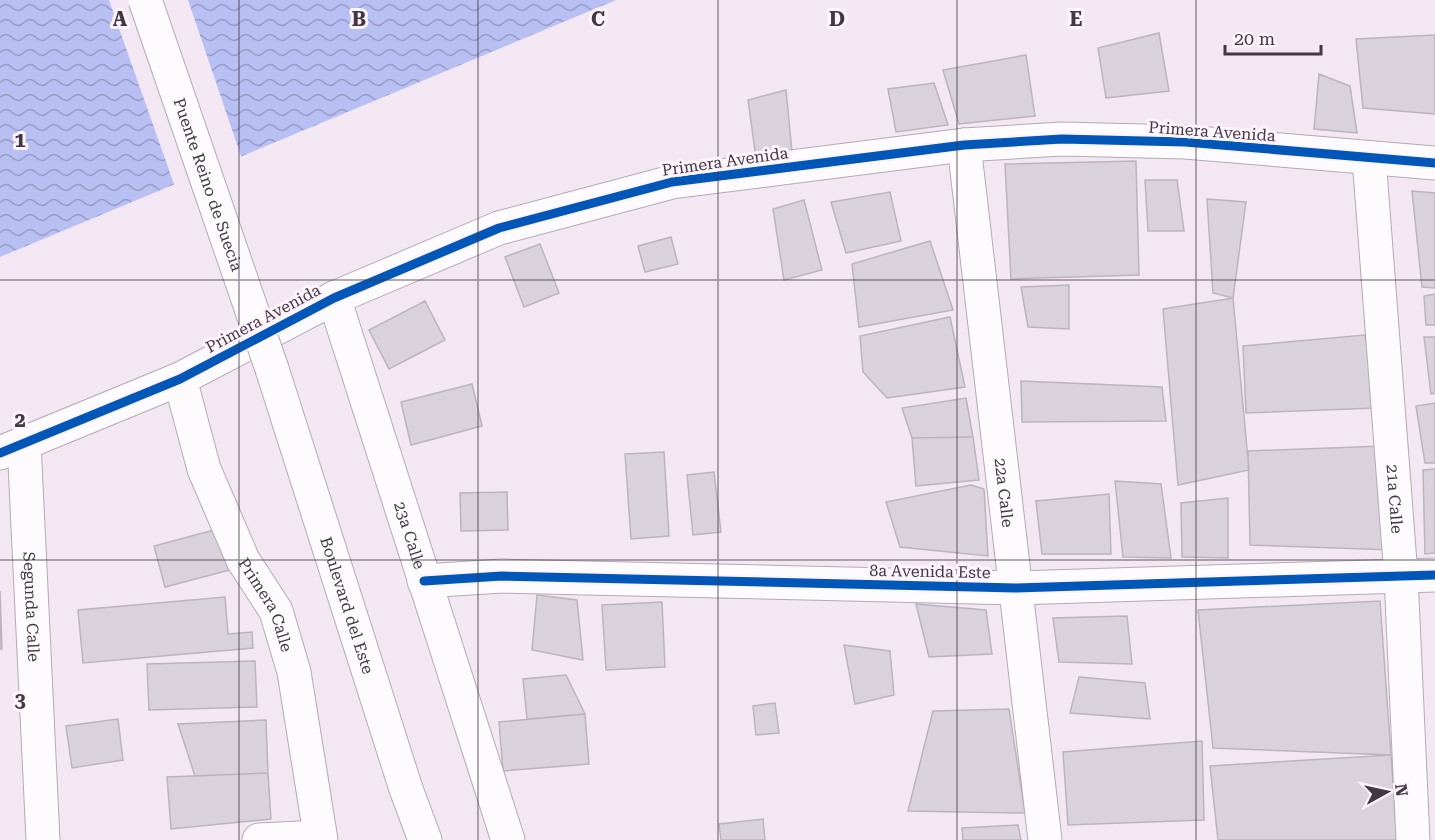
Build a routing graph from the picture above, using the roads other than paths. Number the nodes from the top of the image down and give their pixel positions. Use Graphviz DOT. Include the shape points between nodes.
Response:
graph roads {
  1 [pos="145,0"];
  2 [pos="964,145"];
  3 [pos="1369,158"];
  4 [pos="1435,162"];
  5 [pos="334,298"];
  6 [pos="272,369"];
  7 [pos="180,379"];
  8 [pos="12,448"];
  9 [pos="1435,575"];
  10 [pos="1401,576"];
  11 [pos="424,581"];
  12 [pos="1016,588"];
  13 [pos="406,789"];
  14 [pos="321,839"];
  15 [pos="43,840"];
  16 [pos="259,840"];
  17 [pos="411,840"];
  18 [pos="425,840"];
  19 [pos="508,840"];
  20 [pos="1045,840"];
  21 [pos="1413,840"];
  1 -- 6 [label="street, Puente Reino de Suecia, bridge"];
  2 -- 3 [label="street, Primera Avenida" via="1062,140 1185,142"];
  2 -- 5 [label="street, Primera Avenida" via="672,182 499,228"];
  2 -- 12 [label="street, 22a Calle"];
  3 -- 4 [label="street, Primera Avenida"];
  3 -- 10 [label="street, 21a Calle"];
  5 -- 7 [label="street, Primera Avenida"];
  5 -- 11 [label="street, 23a Calle"];
  6 -- 13 [label="street, Boulevard del Este"];
  7 -- 8 [label="street, Primera Avenida"];
  7 -- 14 [label="street, Primera Calle" via="204,469 243,560 276,611 294,672"];
  8 -- 15 [label="street, Segunda Calle"];
  9 -- 10 [label="street, 8a Avenida Este"];
  10 -- 12 [label="street, 8a Avenida Este"];
  10 -- 21 [label="street, 21a Calle"];
  11 -- 12 [label="street, 8a Avenida Este" via="502,576"];
  11 -- 19 [label="street, 23a Calle"];
  12 -- 20 [label="street, 22a Calle"];
  13 -- 17 [label="street"];
  13 -- 18 [label="street, Boulevard del Este"];
  14 -- 16 [label="street"];
}
